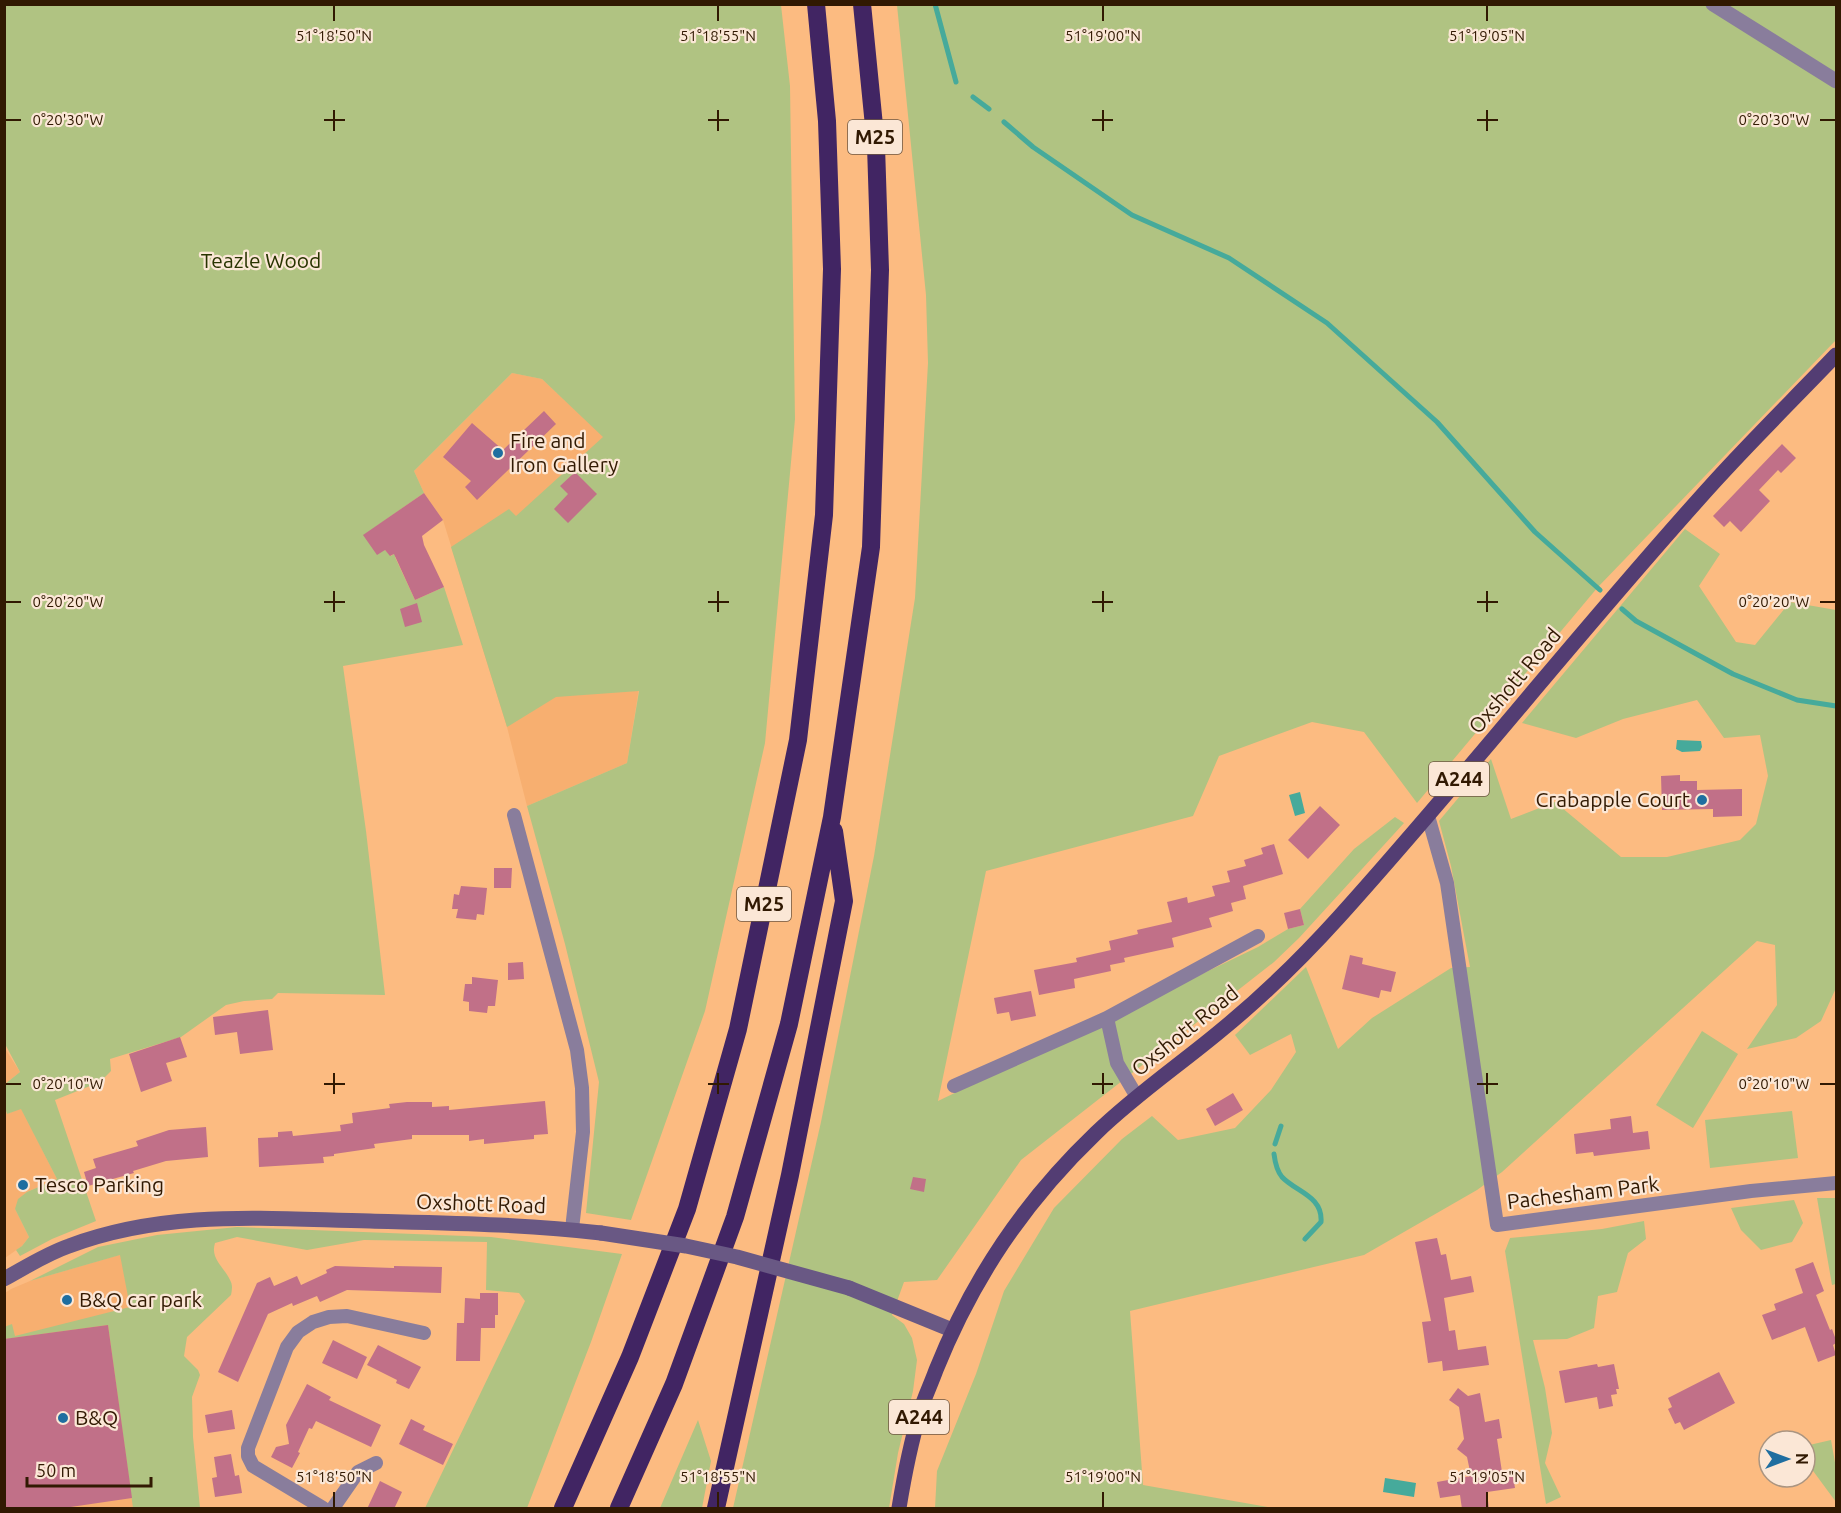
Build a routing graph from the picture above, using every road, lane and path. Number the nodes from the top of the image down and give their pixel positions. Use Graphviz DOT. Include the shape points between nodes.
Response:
graph roads {
  1 [pos="816,4"];
  2 [pos="862,4"];
  3 [pos="1713,4"];
  4 [pos="1836,81"];
  5 [pos="1836,355"];
  6 [pos="514,815"];
  7 [pos="1428,816"];
  8 [pos="832,817"];
  9 [pos="1258,936"];
  10 [pos="1107,1018"];
  11 [pos="954,1086"];
  12 [pos="1137,1097"];
  13 [pos="1836,1183"];
  14 [pos="572,1229"];
  15 [pos="4,1279"];
  16 [pos="952,1330"];
  17 [pos="424,1333"];
  18 [pos="376,1463"];
  19 [pos="324,1509"];
  20 [pos="333,1509"];
  21 [pos="563,1509"];
  22 [pos="619,1509"];
  23 [pos="716,1509"];
  24 [pos="899,1509"];
  1 -- 21 [label="highway, M25" via="827,121 832,269 824,515 798,740 738,1029 687,1209 630,1357"];
  2 -- 8 [label="highway, M25" via="876,146 879,270 871,536"];
  3 -- 4 [label="street"];
  5 -- 7 [label="main road, Oxshott Road / A244" via="1717,479"];
  6 -- 14 [label="street" via="577,1050 583,1132"];
  7 -- 12 [label="main road, Oxshott Road / A244" via="1287,972"];
  7 -- 13 [label="street, Pachesham Park" via="1447,883 1497,1225"];
  8 -- 22 [label="highway, M25" via="789,1024 735,1217 674,1384"];
  8 -- 23 [label="highway, M25" via="844,901 790,1175"];
  9 -- 10 [label="street, Oxshott Road"];
  10 -- 11 [label="street, Oxshott Road"];
  10 -- 12 [label="street, Oxshott Road" via="1118,1063"];
  12 -- 16 [label="main road, Oxshott Road / A244" via="1054,1175 1020,1217 983,1272"];
  14 -- 15 [label="main road, Oxshott Road" via="246,1217 187,1220 99,1235 45,1256"];
  14 -- 16 [label="main road, Oxshott Road, bridge" via="737,1257 849,1288"];
  16 -- 24 [label="main road, Oxshott Road / A244" via="920,1411"];
  17 -- 19 [label="street" via="347,1316 329,1317 298,1332 286,1347 248,1448 249,1461"];
  18 -- 20 [label="street" via="358,1473"];
}
